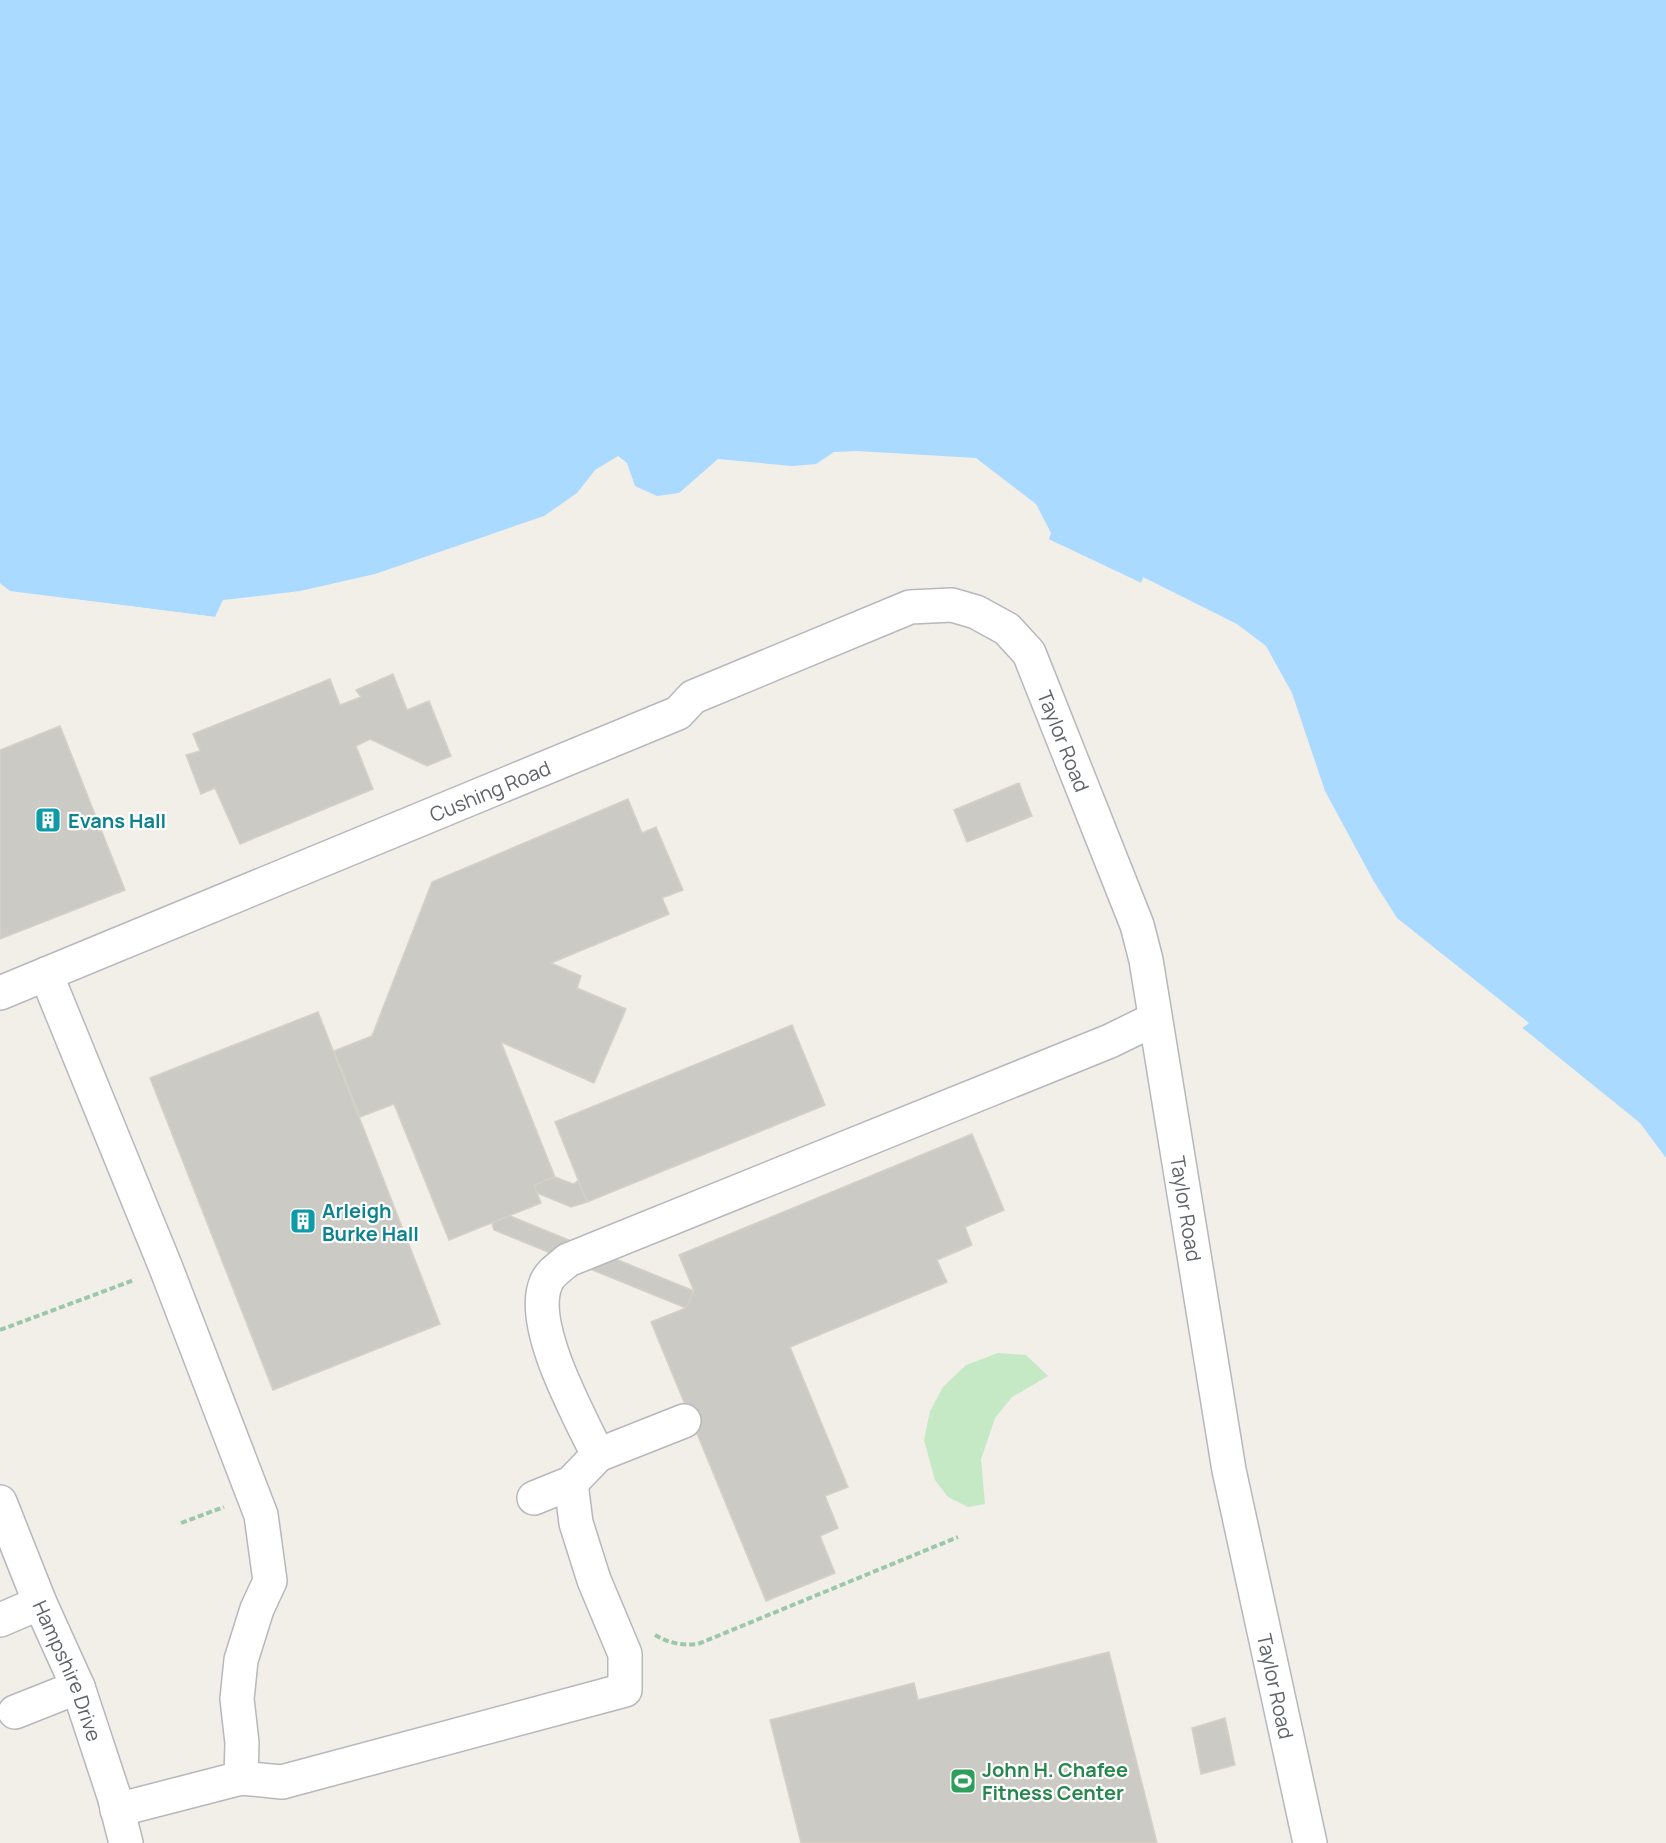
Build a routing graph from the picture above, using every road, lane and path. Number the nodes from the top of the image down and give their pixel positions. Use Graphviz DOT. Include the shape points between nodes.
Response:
graph roads {
  1 [pos="976,612"];
  2 [pos="46,974"];
  3 [pos="0,993"];
  4 [pos="1155,1019"];
  5 [pos="131,1281"];
  6 [pos="0,1330"];
  7 [pos="684,1421"];
  8 [pos="598,1455"];
  9 [pos="571,1483"];
  10 [pos="534,1498"];
  11 [pos="0,1502"];
  12 [pos="221,1508"];
  13 [pos="181,1523"];
  14 [pos="958,1537"];
  15 [pos="40,1603"];
  16 [pos="0,1620"];
  17 [pos="648,1629"];
  18 [pos="78,1687"];
  19 [pos="15,1712"];
  20 [pos="241,1778"];
  21 [pos="116,1803"];
  22 [pos="126,1843"];
  23 [pos="1310,1843"];
  1 -- 2 [label="street, Cushing Road" via="952,605 910,607 693,697 678,713"];
  1 -- 4 [label="street, Taylor Road" via="1007,629 1029,653 1137,926"];
  2 -- 3 [label="street, Cushing Road"];
  2 -- 20 [label="street" via="261,1515 270,1581 241,1660 237,1699"];
  4 -- 8 [label="street" via="1110,1041 568,1260 546,1282 541,1309 554,1356"];
  4 -- 23 [label="street, Taylor Road" via="1229,1470"];
  5 -- 6 [label="path"];
  7 -- 8 [label="street"];
  8 -- 9 [label="street"];
  9 -- 10 [label="street"];
  9 -- 20 [label="street" via="583,1546 625,1654 626,1690 282,1782"];
  11 -- 15 [label="street, Hampshire Drive"];
  12 -- 13 [label="path"];
  14 -- 17 [label="path" via="698,1644 671,1643"];
  15 -- 16 [label="street"];
  15 -- 18 [label="street, Hampshire Drive"];
  18 -- 19 [label="street"];
  18 -- 21 [label="street, Hampshire Drive"];
  20 -- 21 [label="street"];
  21 -- 22 [label="street, Hampshire Drive"];
}
